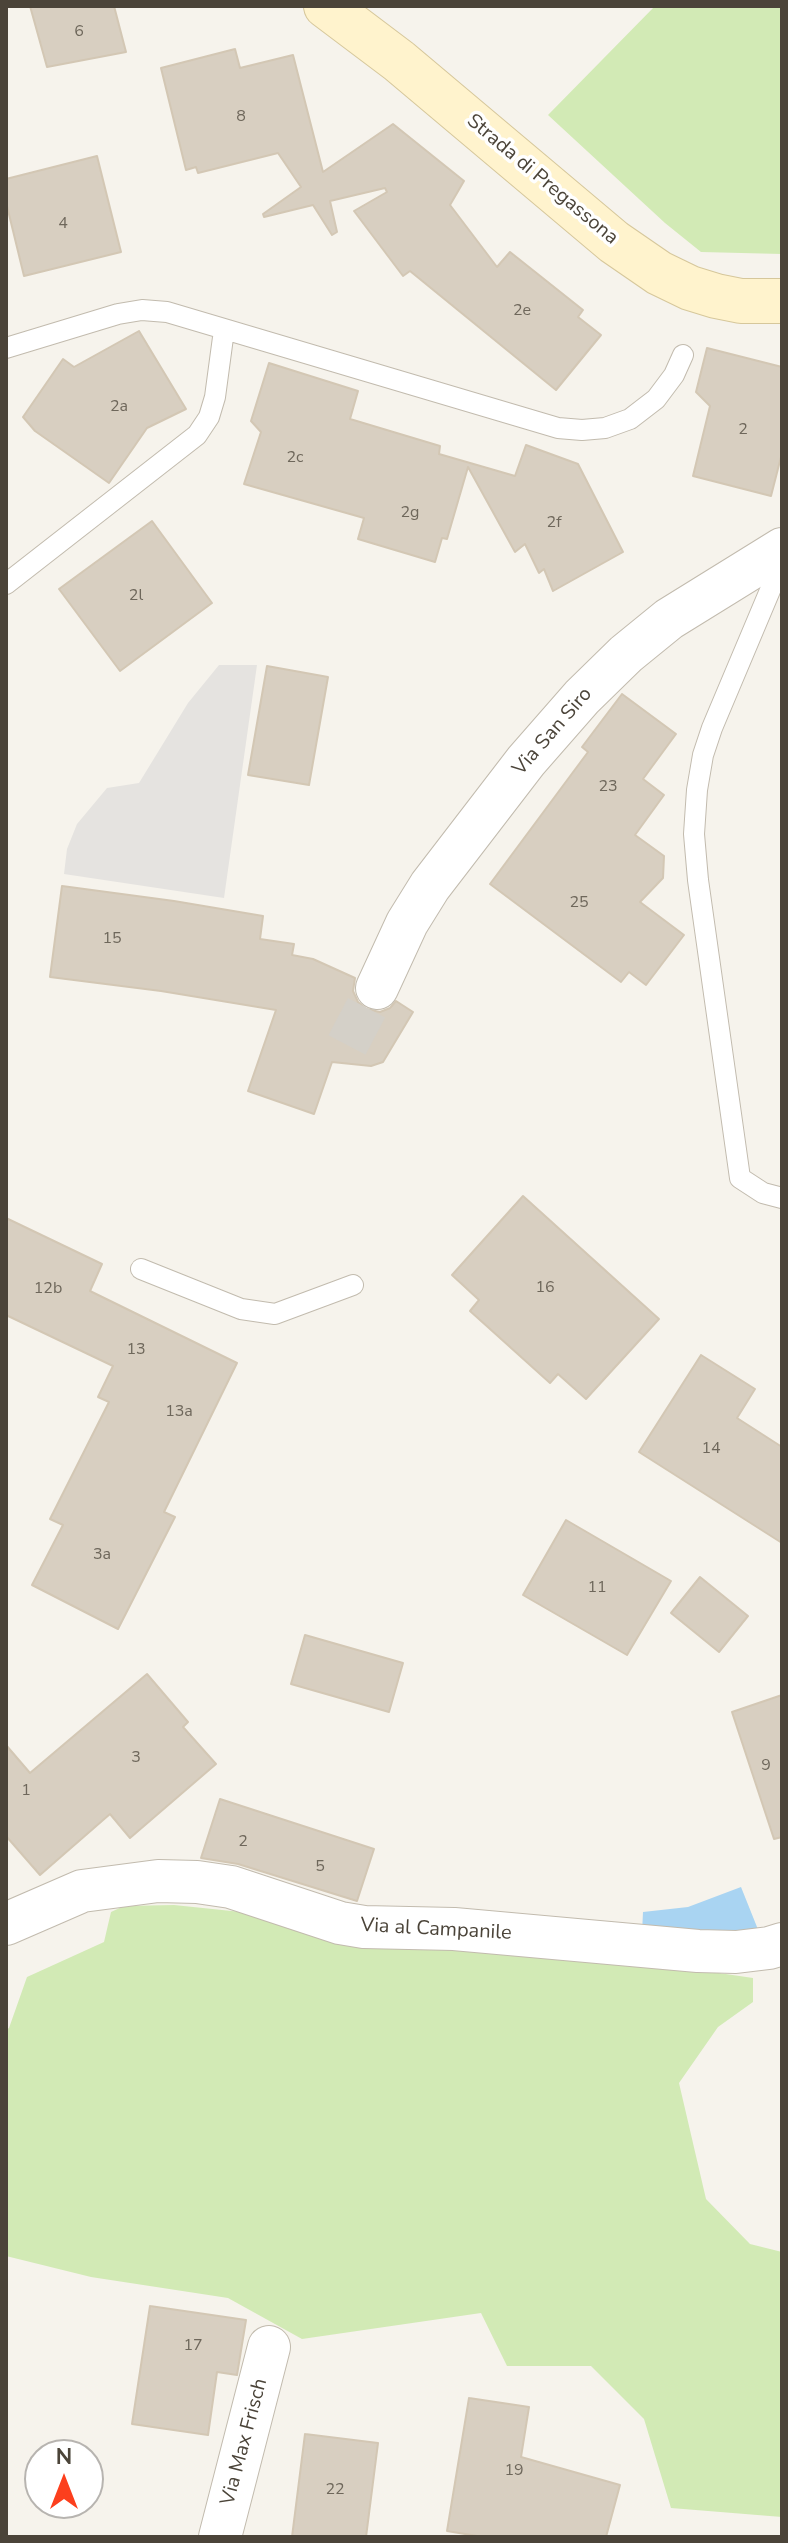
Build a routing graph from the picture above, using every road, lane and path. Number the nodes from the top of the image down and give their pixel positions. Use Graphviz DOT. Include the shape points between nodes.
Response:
graph roads {
  1 [pos="326,6"];
  2 [pos="782,301"];
  3 [pos="224,330"];
  4 [pos="6,348"];
  5 [pos="683,355"];
  6 [pos="782,549"];
  7 [pos="782,562"];
  8 [pos="6,584"];
  9 [pos="380,981"];
  10 [pos="782,1198"];
  11 [pos="141,1269"];
  12 [pos="353,1285"];
  13 [pos="6,1924"];
  14 [pos="782,1944"];
  15 [pos="269,2347"];
  16 [pos="220,2537"];
  1 -- 2 [label="street, Strada di Pregassona" via="659,273 716,296"];
  3 -- 4 [label="lane" via="192,318 142,310"];
  3 -- 5 [label="lane" via="558,428 582,430 630,419 656,399"];
  3 -- 8 [label="lane" via="215,397 197,435"];
  6 -- 9 [label="street, Via San Siro" via="669,619 582,697 430,886"];
  7 -- 10 [label="lane" via="703,755 694,834 740,1178"];
  11 -- 12 [label="lane" via="241,1309 275,1314"];
  13 -- 14 [label="street, Via al Campanile" via="82,1891 184,1881 231,1887 364,1927 454,1929 698,1951 736,1952"];
  15 -- 16 [label="street, Via Max Frisch"];
}
